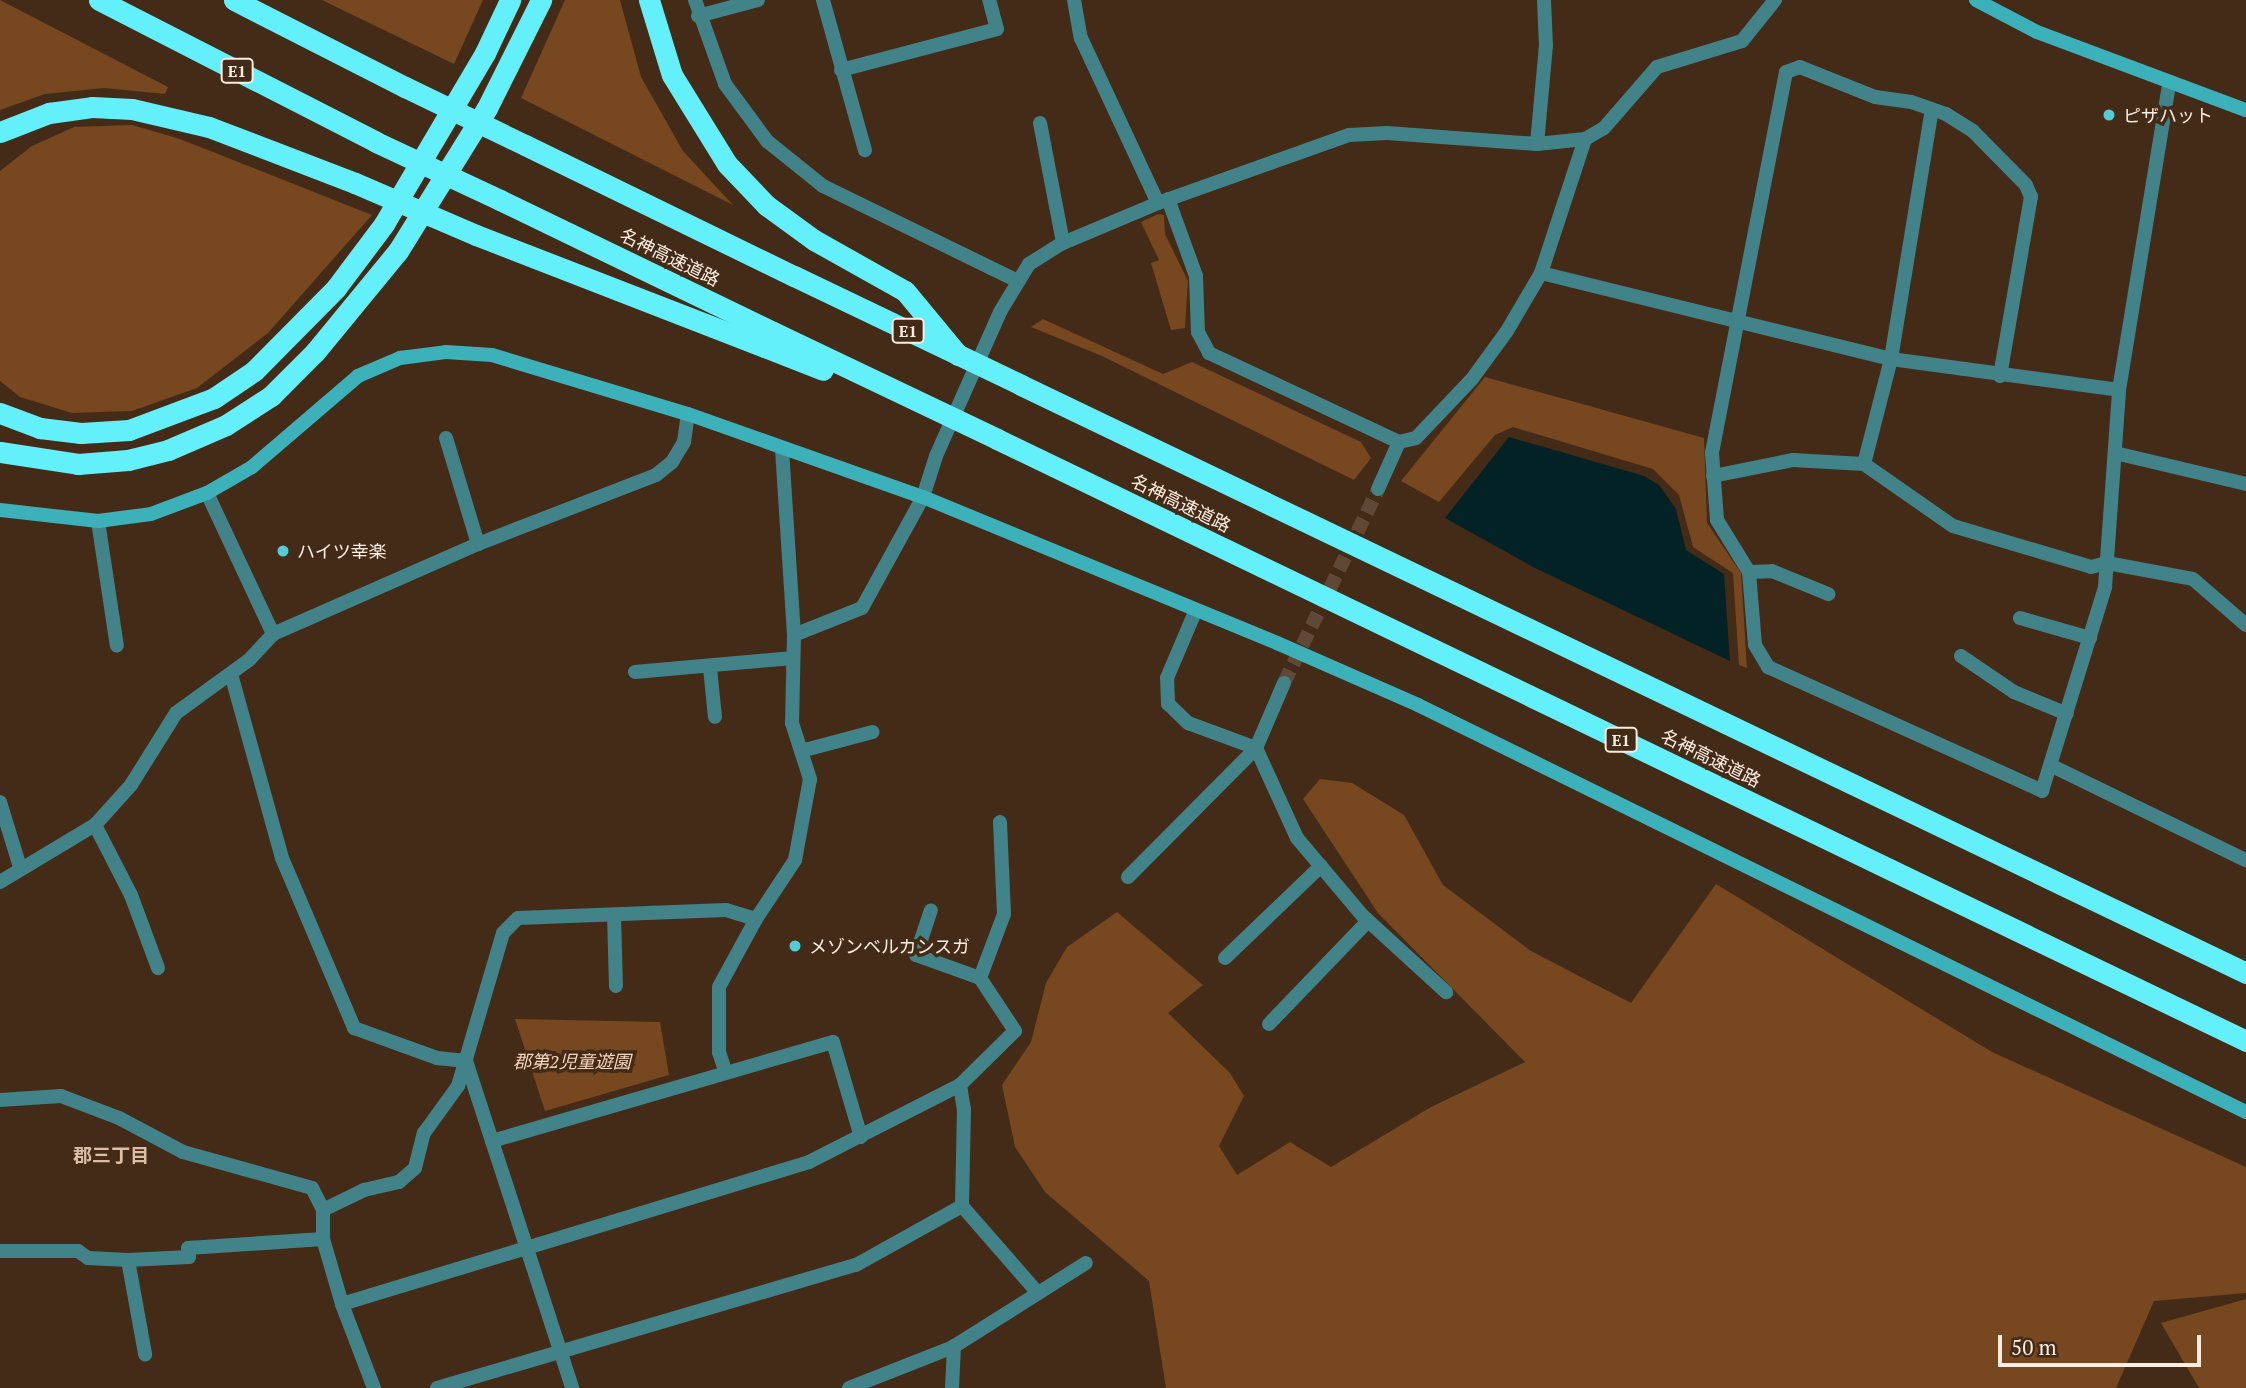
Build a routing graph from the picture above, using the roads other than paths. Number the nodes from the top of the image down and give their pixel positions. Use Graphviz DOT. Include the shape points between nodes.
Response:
graph roads {
  1 [pos="99,0"];
  2 [pos="234,0"];
  3 [pos="510,0"];
  4 [pos="541,0"];
  5 [pos="649,0"];
  6 [pos="695,0"];
  7 [pos="758,0"];
  8 [pos="823,0"];
  9 [pos="989,0"];
  10 [pos="1074,0"];
  11 [pos="1544,0"];
  12 [pos="1775,0"];
  13 [pos="1976,0"];
  14 [pos="698,16"];
  15 [pos="841,70"];
  16 [pos="2169,85"];
  17 [pos="2245,108"];
  18 [pos="1932,109"];
  19 [pos="1040,123"];
  20 [pos="0,132"];
  21 [pos="1585,139"];
  22 [pos="1538,144"];
  23 [pos="865,150"];
  24 [pos="1163,201"];
  25 [pos="1063,243"];
  26 [pos="1541,273"];
  27 [pos="1018,281"];
  28 [pos="1738,322"];
  29 [pos="769,340"];
  30 [pos="958,355"];
  31 [pos="1891,359"];
  32 [pos="2000,376"];
  33 [pos="2119,390"];
  34 [pos="0,413"];
  35 [pos="688,414"];
  36 [pos="446,438"];
  37 [pos="1399,442"];
  38 [pos="782,448"];
  39 [pos="0,452"];
  40 [pos="2115,453"];
  41 [pos="1864,464"];
  42 [pos="1713,476"];
  43 [pos="2246,484"];
  44 [pos="1378,489"];
  45 [pos="207,493"];
  46 [pos="923,497"];
  47 [pos="0,510"];
  48 [pos="98,521"];
  49 [pos="478,544"];
  50 [pos="2107,563"];
  51 [pos="1749,572"];
  52 [pos="1828,594"];
  53 [pos="1195,612"];
  54 [pos="2020,618"];
  55 [pos="2246,625"];
  56 [pos="272,634"];
  57 [pos="794,635"];
  58 [pos="2090,638"];
  59 [pos="117,646"];
  60 [pos="1961,656"];
  61 [pos="792,658"];
  62 [pos="710,668"];
  63 [pos="635,672"];
  64 [pos="230,674"];
  65 [pos="1284,683"];
  66 [pos="2067,715"];
  67 [pos="715,717"];
  68 [pos="873,732"];
  69 [pos="1256,748"];
  70 [pos="801,751"];
  71 [pos="2052,766"];
  72 [pos="0,802"];
  73 [pos="1000,822"];
  74 [pos="95,825"];
  75 [pos="2246,860"];
  76 [pos="1321,866"];
  77 [pos="20,867"];
  78 [pos="1128,877"];
  79 [pos="0,882"];
  80 [pos="931,910"];
  81 [pos="614,915"];
  82 [pos="756,919"];
  83 [pos="1368,921"];
  84 [pos="1226,958"];
  85 [pos="158,968"];
  86 [pos="2246,973"];
  87 [pos="980,978"];
  88 [pos="616,986"];
  89 [pos="1446,992"];
  90 [pos="1269,1024"];
  91 [pos="2246,1041"];
  92 [pos="466,1060"];
  93 [pos="725,1071"];
  94 [pos="960,1085"];
  95 [pos="0,1100"];
  96 [pos="2246,1112"];
  97 [pos="861,1137"];
  98 [pos="492,1141"];
  99 [pos="962,1206"];
  100 [pos="323,1210"];
  101 [pos="323,1239"];
  102 [pos="526,1246"];
  103 [pos="0,1251"];
  104 [pos="128,1260"];
  105 [pos="1086,1263"];
  106 [pos="1037,1292"];
  107 [pos="342,1304"];
  108 [pos="954,1346"];
  109 [pos="145,1354"];
  110 [pos="561,1354"];
  111 [pos="374,1388"];
  112 [pos="437,1388"];
  113 [pos="572,1388"];
  114 [pos="849,1388"];
  115 [pos="952,1388"];
  1 -- 29 [label="highway, 名神高速道路 / E1, bridge"];
  2 -- 30 [label="highway, 名神高速道路 / E1, bridge"];
  3 -- 34 [label="highway" via="485,53 384,224 336,288 254,371 214,398 129,429 81,433 40,428"];
  4 -- 39 [label="highway" via="487,108 398,251 315,352 271,396 226,425 128,460 78,464"];
  5 -- 30 [label="highway" via="671,75 727,164 765,205 814,240 905,291"];
  6 -- 14 [label="street"];
  7 -- 14 [label="street"];
  8 -- 15 [label="street"];
  9 -- 15 [label="street" via="997,29"];
  10 -- 24 [label="street" via="1081,38"];
  11 -- 22 [label="street" via="1546,46"];
  12 -- 21 [label="street" via="1742,41 1657,67 1604,128"];
  13 -- 16 [label="street" via="2037,32"];
  14 -- 27 [label="street" via="725,84 776,149 823,186"];
  15 -- 23 [label="street"];
  16 -- 17 [label="street"];
  16 -- 33 [label="street"];
  18 -- 28 [label="street" via="1875,97 1800,67 1786,72"];
  18 -- 31 [label="street"];
  18 -- 32 [label="street" via="1973,131 2026,185 2031,197"];
  19 -- 25 [label="street"];
  20 -- 29 [label="highway, bridge" via="49,113 92,107 132,109 209,127 477,234"];
  21 -- 22 [label="street"];
  21 -- 26 [label="street"];
  22 -- 24 [label="street" via="1388,133 1349,135"];
  24 -- 25 [label="street"];
  24 -- 37 [label="street" via="1196,276 1198,332 1209,353"];
  25 -- 27 [label="street" via="1029,264"];
  26 -- 28 [label="street"];
  26 -- 37 [label="street" via="1472,379 1416,438"];
  27 -- 46 [label="street" via="936,456"];
  28 -- 31 [label="street"];
  28 -- 42 [label="street" via="1712,453"];
  29 -- 91 [label="highway, 名神高速道路 / E1, bridge" via="988,435"];
  30 -- 86 [label="highway, 名神高速道路 / E1, bridge"];
  31 -- 32 [label="street"];
  31 -- 41 [label="street"];
  32 -- 33 [label="street"];
  33 -- 40 [label="street"];
  35 -- 38 [label="street"];
  35 -- 45 [label="street" via="492,355 446,352 400,358 358,376 252,467"];
  35 -- 49 [label="street" via="684,442 672,462 656,475"];
  36 -- 49 [label="street"];
  37 -- 44 [label="street"];
  38 -- 46 [label="street"];
  38 -- 57 [label="street"];
  40 -- 43 [label="street"];
  40 -- 50 [label="street"];
  41 -- 42 [label="street" via="1793,460"];
  41 -- 50 [label="street" via="1952,526 2091,568"];
  42 -- 51 [label="street" via="1717,520"];
  45 -- 48 [label="street" via="151,514"];
  45 -- 56 [label="street"];
  46 -- 53 [label="street"];
  46 -- 57 [label="street" via="862,608"];
  47 -- 48 [label="street"];
  48 -- 59 [label="street"];
  49 -- 56 [label="street"];
  50 -- 55 [label="street" via="2193,579"];
  50 -- 58 [label="street"];
  51 -- 52 [label="street" via="1772,571"];
  51 -- 71 [label="street" via="1755,645 1768,667 2042,791"];
  53 -- 69 [label="street" via="1167,678 1168,704 1188,723"];
  53 -- 96 [label="street" via="1418,705"];
  54 -- 58 [label="street"];
  56 -- 64 [label="street"];
  57 -- 61 [label="street"];
  58 -- 66 [label="street"];
  60 -- 66 [label="street" via="2014,692"];
  61 -- 62 [label="street"];
  61 -- 70 [label="street" via="792,723"];
  62 -- 63 [label="street"];
  62 -- 67 [label="street"];
  64 -- 74 [label="street" via="176,712 131,785"];
  64 -- 92 [label="street" via="282,858 354,1028 437,1058"];
  65 -- 69 [label="street"];
  66 -- 71 [label="street"];
  68 -- 70 [label="street"];
  69 -- 76 [label="street" via="1297,838"];
  69 -- 78 [label="street"];
  70 -- 82 [label="street" via="810,779 795,860"];
  71 -- 75 [label="street"];
  72 -- 77 [label="street"];
  73 -- 87 [label="street" via="1004,915"];
  74 -- 77 [label="street"];
  74 -- 85 [label="street" via="131,895"];
  76 -- 83 [label="street"];
  76 -- 84 [label="street"];
  77 -- 79 [label="street"];
  80 -- 87 [label="street" via="916,955"];
  81 -- 82 [label="street" via="726,910"];
  81 -- 88 [label="street"];
  81 -- 92 [label="street" via="517,918 503,933"];
  82 -- 93 [label="street" via="719,987 719,1052"];
  83 -- 89 [label="street"];
  83 -- 90 [label="street"];
  87 -- 94 [label="street" via="1014,1031"];
  92 -- 98 [label="street"];
  92 -- 100 [label="street" via="458,1086 424,1133 415,1168 406,1178"];
  93 -- 97 [label="street" via="833,1042"];
  93 -- 98 [label="street"];
  94 -- 97 [label="street"];
  94 -- 99 [label="street" via="964,1109"];
  95 -- 100 [label="street" via="61,1096 183,1152 312,1188"];
  97 -- 102 [label="street" via="809,1162"];
  98 -- 102 [label="street"];
  99 -- 106 [label="street"];
  99 -- 110 [label="street" via="856,1265"];
  100 -- 101 [label="street"];
  101 -- 104 [label="street" via="188,1248 189,1257"];
  101 -- 107 [label="street"];
  102 -- 107 [label="street"];
  102 -- 110 [label="street"];
  103 -- 104 [label="street" via="78,1251 88,1258"];
  104 -- 109 [label="street"];
  105 -- 106 [label="street"];
  106 -- 108 [label="street"];
  107 -- 111 [label="street"];
  108 -- 114 [label="street"];
  108 -- 115 [label="street"];
  110 -- 112 [label="street"];
  110 -- 113 [label="street"];
}
